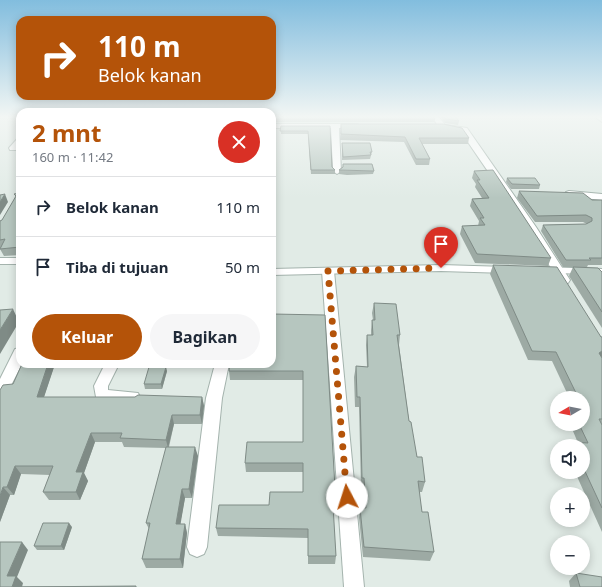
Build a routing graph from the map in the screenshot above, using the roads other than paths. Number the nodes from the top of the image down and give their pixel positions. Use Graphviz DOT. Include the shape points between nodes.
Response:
graph roads {
  1 [pos="340,143"];
  2 [pos="474,143"];
  3 [pos="16,145"];
  4 [pos="13,148"];
  5 [pos="340,166"];
  6 [pos="563,194"];
  7 [pos="602,197"];
  8 [pos="546,227"];
  9 [pos="531,228"];
  10 [pos="0,261"];
  11 [pos="16,261"];
  12 [pos="328,271"];
  13 [pos="559,271"];
  14 [pos="276,272"];
  15 [pos="602,272"];
  16 [pos="571,290"];
  17 [pos="16,361"];
  18 [pos="110,368"];
  19 [pos="220,368"];
  20 [pos="0,393"];
  21 [pos="146,397"];
  22 [pos="197,547"];
  23 [pos="354,587"];
  1 -- 5 [label="street"];
  2 -- 9 [label="street" via="511,193"];
  3 -- 4 [label="street"];
  6 -- 7 [label="street"];
  8 -- 9 [label="street"];
  9 -- 13 [label="street"];
  10 -- 11 [label="street"];
  12 -- 13 [label="street" via="441,268"];
  12 -- 14 [label="street"];
  12 -- 23 [label="street"];
  13 -- 15 [label="street"];
  13 -- 16 [label="street"];
  17 -- 20 [label="street"];
  18 -- 21 [label="street" via="101,386 103,395"];
  19 -- 22 [label="street" via="206,398"];
}
